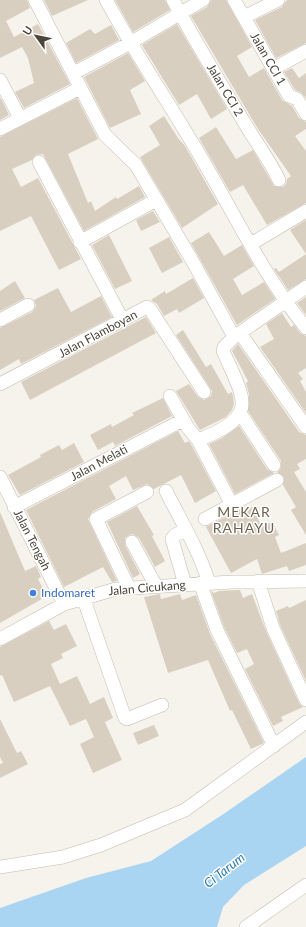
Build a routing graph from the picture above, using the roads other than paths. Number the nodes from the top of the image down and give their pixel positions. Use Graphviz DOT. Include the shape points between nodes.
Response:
graph roads {
  1 [pos="35,0"];
  2 [pos="106,0"];
  3 [pos="173,0"];
  4 [pos="203,0"];
  5 [pos="234,0"];
  6 [pos="278,0"];
  7 [pos="180,14"];
  8 [pos="244,17"];
  9 [pos="130,43"];
  10 [pos="306,51"];
  11 [pos="273,69"];
  12 [pos="74,73"];
  13 [pos="0,80"];
  14 [pos="80,88"];
  15 [pos="306,114"];
  16 [pos="20,118"];
  17 [pos="0,128"];
  18 [pos="39,162"];
  19 [pos="279,180"];
  20 [pos="156,200"];
  21 [pos="306,211"];
  22 [pos="80,242"];
  23 [pos="251,244"];
  24 [pos="306,287"];
  25 [pos="285,302"];
  26 [pos="28,305"];
  27 [pos="0,320"];
  28 [pos="123,321"];
  29 [pos="306,328"];
  30 [pos="237,335"];
  31 [pos="0,384"];
  32 [pos="204,392"];
  33 [pos="170,396"];
  34 [pos="240,413"];
  35 [pos="183,420"];
  36 [pos="306,427"];
  37 [pos="198,440"];
  38 [pos="274,465"];
  39 [pos="0,476"];
  40 [pos="277,480"];
  41 [pos="3,490"];
  42 [pos="166,491"];
  43 [pos="147,492"];
  44 [pos="232,505"];
  45 [pos="14,507"];
  46 [pos="205,519"];
  47 [pos="186,530"];
  48 [pos="132,542"];
  49 [pos="258,581"];
  50 [pos="306,581"];
  51 [pos="204,583"];
  52 [pos="185,584"];
  53 [pos="156,586"];
  54 [pos="129,588"];
  55 [pos="83,597"];
  56 [pos="64,604"];
  57 [pos="0,639"];
  58 [pos="306,700"];
  59 [pos="162,705"];
  60 [pos="306,722"];
  61 [pos="274,746"];
  62 [pos="0,867"];
  63 [pos="306,885"];
  64 [pos="246,927"];
  1 -- 12 [label="street"];
  2 -- 9 [label="street"];
  3 -- 7 [label="street, Jalan CCI 2"];
  4 -- 7 [label="street"];
  5 -- 8 [label="street, Jalan CCI 1"];
  6 -- 8 [label="street"];
  7 -- 9 [label="street"];
  7 -- 19 [label="street, Jalan CCI 2"];
  8 -- 11 [label="street, Jalan CCI 1"];
  9 -- 12 [label="street"];
  9 -- 23 [label="street"];
  10 -- 11 [label="street"];
  11 -- 15 [label="street, Jalan CCI 1" via="289,96 297,100"];
  12 -- 14 [label="street"];
  13 -- 16 [label="street"];
  14 -- 16 [label="street"];
  14 -- 20 [label="street" via="105,135 136,165"];
  16 -- 17 [label="street"];
  18 -- 22 [label="street"];
  20 -- 22 [label="street"];
  20 -- 30 [label="street"];
  21 -- 23 [label="street"];
  22 -- 28 [label="street"];
  23 -- 25 [label="street"];
  24 -- 25 [label="street"];
  25 -- 29 [label="street"];
  25 -- 30 [label="street"];
  26 -- 27 [label="street"];
  28 -- 31 [label="street, Jalan Flamboyan"];
  28 -- 32 [label="street, Jalan Flamboyan" via="147,307 150,309"];
  30 -- 34 [label="street" via="223,349 242,393 243,405"];
  30 -- 36 [label="street"];
  33 -- 35 [label="street"];
  34 -- 37 [label="street" via="231,424"];
  34 -- 38 [label="street"];
  35 -- 37 [label="street"];
  35 -- 45 [label="street, Jalan Melati"];
  37 -- 44 [label="street"];
  39 -- 41 [label="street, Jalan Tengah"];
  40 -- 44 [label="street"];
  41 -- 45 [label="street, Jalan Tengah"];
  42 -- 47 [label="street"];
  43 -- 54 [label="street" via="96,519"];
  44 -- 46 [label="street"];
  45 -- 56 [label="street, Jalan Tengah"];
  47 -- 51 [label="street" via="202,562"];
  47 -- 52 [label="street" via="172,539"];
  48 -- 53 [label="street"];
  49 -- 50 [label="street, Jalan Cicukang"];
  49 -- 51 [label="street, Jalan Cicukang"];
  49 -- 58 [label="street" via="273,628"];
  51 -- 52 [label="street, Jalan Cicukang"];
  51 -- 61 [label="street" via="223,643"];
  52 -- 53 [label="street, Jalan Cicukang"];
  53 -- 54 [label="street, Jalan Cicukang"];
  54 -- 55 [label="street, Jalan Cicukang"];
  55 -- 56 [label="street, Jalan Cicukang"];
  55 -- 59 [label="street" via="125,718"];
  56 -- 57 [label="street, Jalan Cicukang"];
  60 -- 61 [label="street"];
  61 -- 62 [label="street" via="190,806 158,822 63,857"];
  63 -- 64 [label="street"];
}
